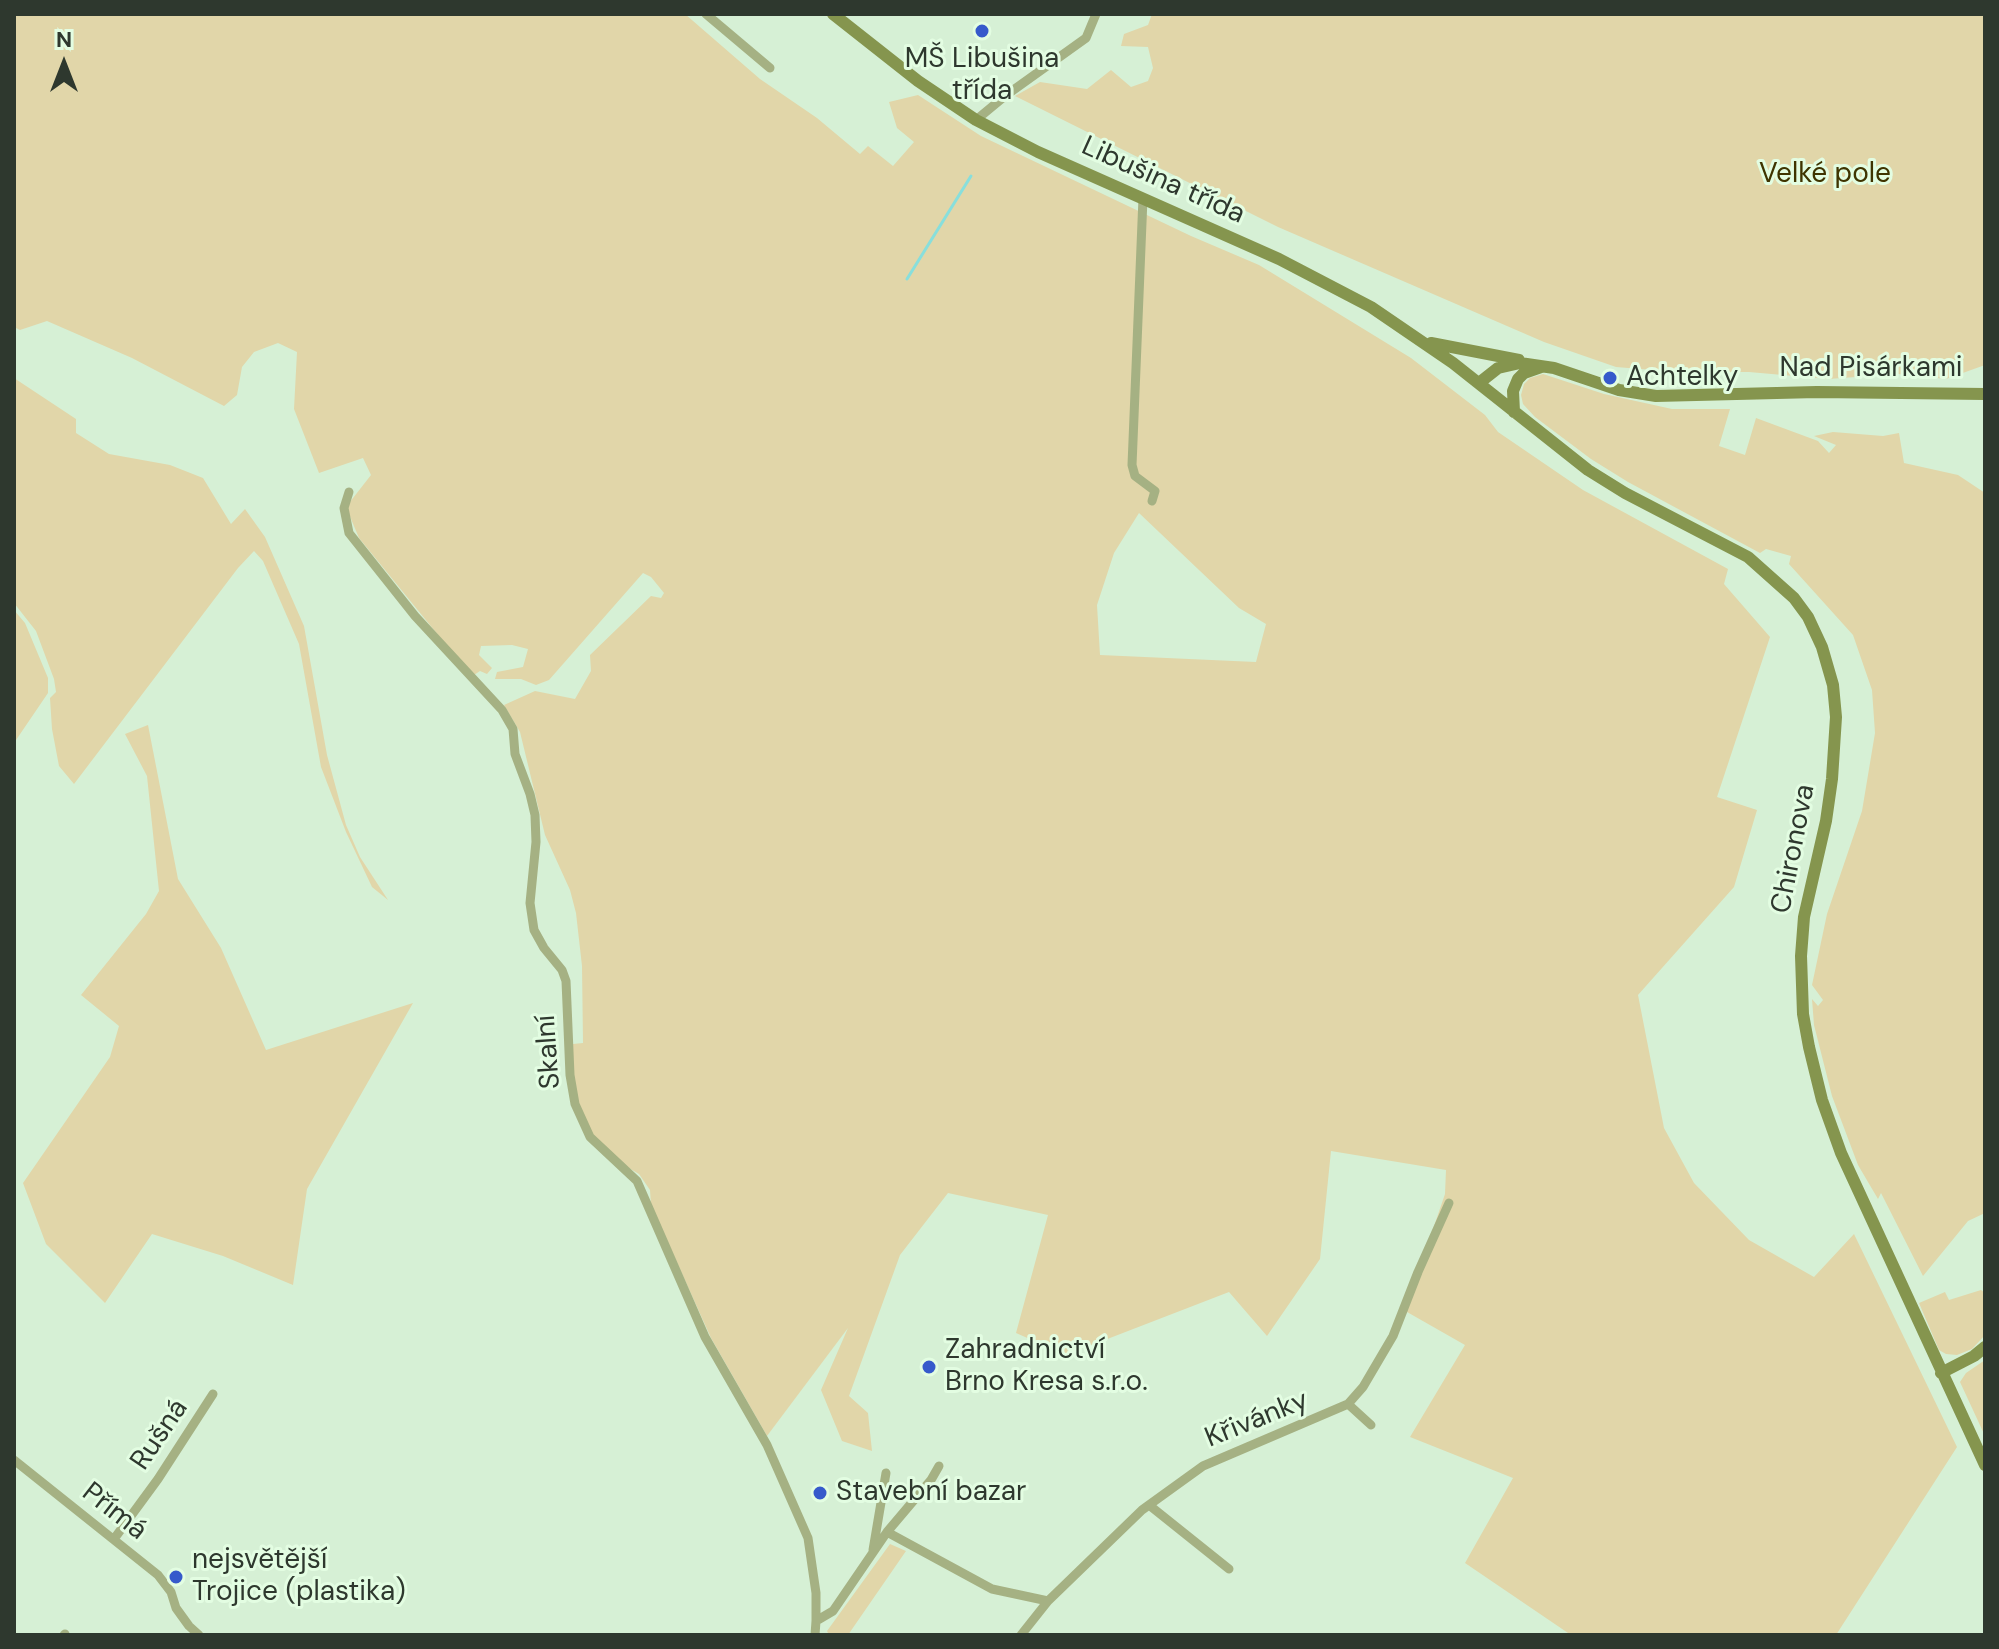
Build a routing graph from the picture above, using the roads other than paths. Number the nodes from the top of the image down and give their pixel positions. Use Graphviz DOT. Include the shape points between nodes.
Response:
graph roads {
  1 [pos="706,14"];
  2 [pos="833,14"];
  3 [pos="1096,14"];
  4 [pos="770,68"];
  5 [pos="976,120"];
  6 [pos="1143,198"];
  7 [pos="1421,340"];
  8 [pos="1545,366"];
  9 [pos="1479,383"];
  10 [pos="1985,394"];
  11 [pos="1514,412"];
  12 [pos="349,492"];
  13 [pos="1152,501"];
  14 [pos="1449,1203"];
  15 [pos="1985,1347"];
  16 [pos="1941,1373"];
  17 [pos="213,1394"];
  18 [pos="1348,1404"];
  19 [pos="1371,1425"];
  20 [pos="14,1460"];
  21 [pos="1985,1465"];
  22 [pos="939,1466"];
  23 [pos="886,1473"];
  24 [pos="1149,1505"];
  25 [pos="887,1532"];
  26 [pos="114,1539"];
  27 [pos="873,1553"];
  28 [pos="1229,1569"];
  29 [pos="1048,1601"];
  30 [pos="816,1621"];
  31 [pos="199,1635"];
  32 [pos="815,1635"];
  33 [pos="1021,1635"];
  1 -- 4 [label="street"];
  2 -- 5 [label="street, Libušina třída"];
  3 -- 5 [label="street" via="1086,38"];
  5 -- 6 [label="street, Libušina třída"];
  6 -- 7 [label="street, Libušina třída" via="1310,274"];
  6 -- 13 [label="street" via="1132,465 1135,476 1155,491"];
  7 -- 8 [label="street"];
  7 -- 9 [label="street, Libušina třída"];
  8 -- 9 [label="street, Nad Pisárkami" via="1509,364"];
  8 -- 10 [label="street, Nad Pisárkami" via="1656,396"];
  8 -- 11 [label="street" via="1518,379"];
  9 -- 11 [label="street, Chironova"];
  11 -- 16 [label="street, Chironova" via="1600,478 1758,565 1794,598 1818,635 1833,685 1837,736 1826,821 1804,917 1803,1014 1822,1100 1841,1153"];
  12 -- 30 [label="street, Skalní" via="344,508 349,533 513,729 515,754 535,815 530,903 534,930 566,981 575,1104 590,1137 637,1181 705,1337 767,1445 808,1538"];
  14 -- 18 [label="street, Křivánky" via="1393,1336"];
  15 -- 16 [label="street"];
  16 -- 21 [label="street, Chironova"];
  17 -- 26 [label="street, Rušná"];
  18 -- 19 [label="street"];
  18 -- 24 [label="street, Křivánky" via="1203,1466"];
  20 -- 26 [label="street, Přímá"];
  22 -- 25 [label="street"];
  23 -- 27 [label="street"];
  24 -- 28 [label="street"];
  24 -- 29 [label="street, Křivánky"];
  25 -- 27 [label="street"];
  25 -- 29 [label="street" via="992,1589"];
  26 -- 31 [label="street, Přímá" via="158,1575"];
  27 -- 30 [label="street" via="833,1611"];
  29 -- 33 [label="street, Křivánky"];
  30 -- 32 [label="street, Skalní"];
}
